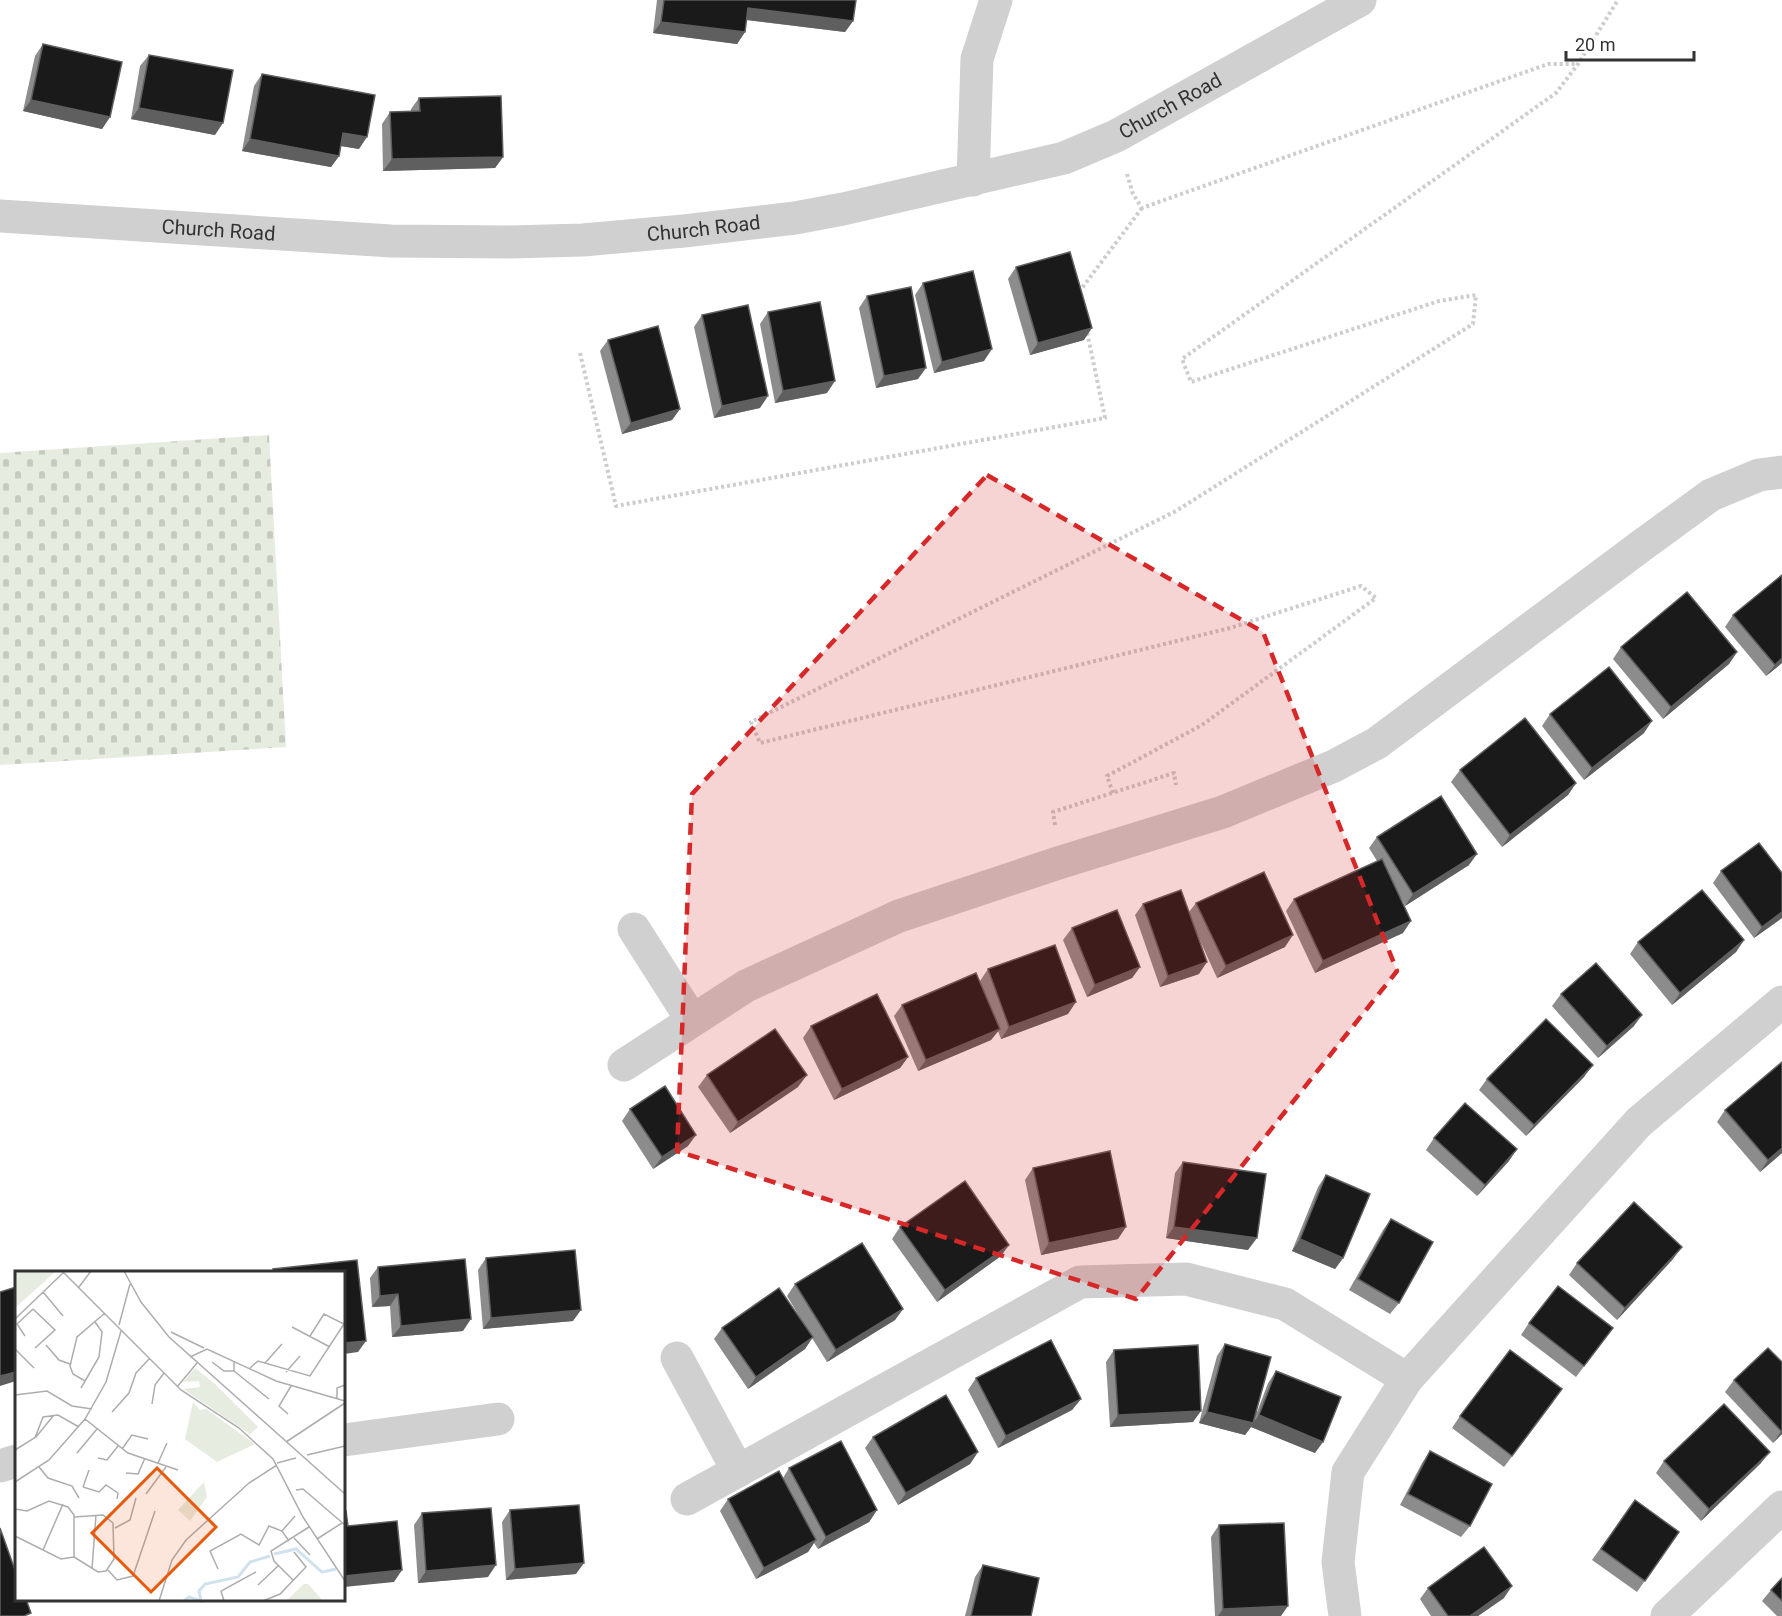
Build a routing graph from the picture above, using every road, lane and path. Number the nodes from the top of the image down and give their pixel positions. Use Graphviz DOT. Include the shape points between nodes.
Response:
graph roads {
  1 [pos="996,0"];
  2 [pos="1360,0"];
  3 [pos="1618,0"];
  4 [pos="1578,64"];
  5 [pos="1116,136"];
  6 [pos="973,180"];
  7 [pos="1142,208"];
  8 [pos="0,216"];
  9 [pos="1081,303"];
  10 [pos="1086,326"];
  11 [pos="580,353"];
  12 [pos="1782,472"];
  13 [pos="1113,793"];
  14 [pos="634,930"];
  15 [pos="1782,1002"];
  16 [pos="692,1020"];
  17 [pos="624,1065"];
  18 [pos="677,1358"];
  19 [pos="1407,1379"];
  20 [pos="498,1419"];
  21 [pos="345,1440"];
  22 [pos="15,1461"];
  23 [pos="0,1466"];
  24 [pos="738,1471"];
  25 [pos="687,1499"];
  26 [pos="1782,1507"];
  27 [pos="1345,1616"];
  28 [pos="1667,1616"];
  1 -- 6 [label="street" via="977,59"];
  2 -- 5 [label="street, Church Road"];
  3 -- 4 [label="path"];
  4 -- 7 [label="path" via="1548,64"];
  4 -- 13 [label="path" via="1556,93 1182,359 1191,382 1438,301 1476,295 1473,324 1176,511 751,722 760,743 1230,628 1361,586 1376,598 1202,726 1107,776"];
  5 -- 6 [label="street, Church Road" via="1064,158"];
  5 -- 7 [label="path" via="1133,194"];
  6 -- 8 [label="street, Church Road" via="795,218 583,240 391,241"];
  7 -- 9 [label="path" via="1079,291"];
  10 -- 11 [label="path" via="1105,418 616,506"];
  12 -- 16 [label="street" via="1759,476 1711,495 1377,743 1334,766 1223,812 899,916 746,986"];
  14 -- 16 [label="street"];
  15 -- 19 [label="street" via="1639,1122"];
  16 -- 17 [label="street"];
  18 -- 24 [label="street"];
  19 -- 24 [label="street" via="1286,1304 1186,1279 1080,1282"];
  19 -- 27 [label="street" via="1348,1472 1338,1562"];
  20 -- 21 [label="street"];
  22 -- 23 [label="street"];
  24 -- 25 [label="street"];
  26 -- 28 [label="street"];
}
